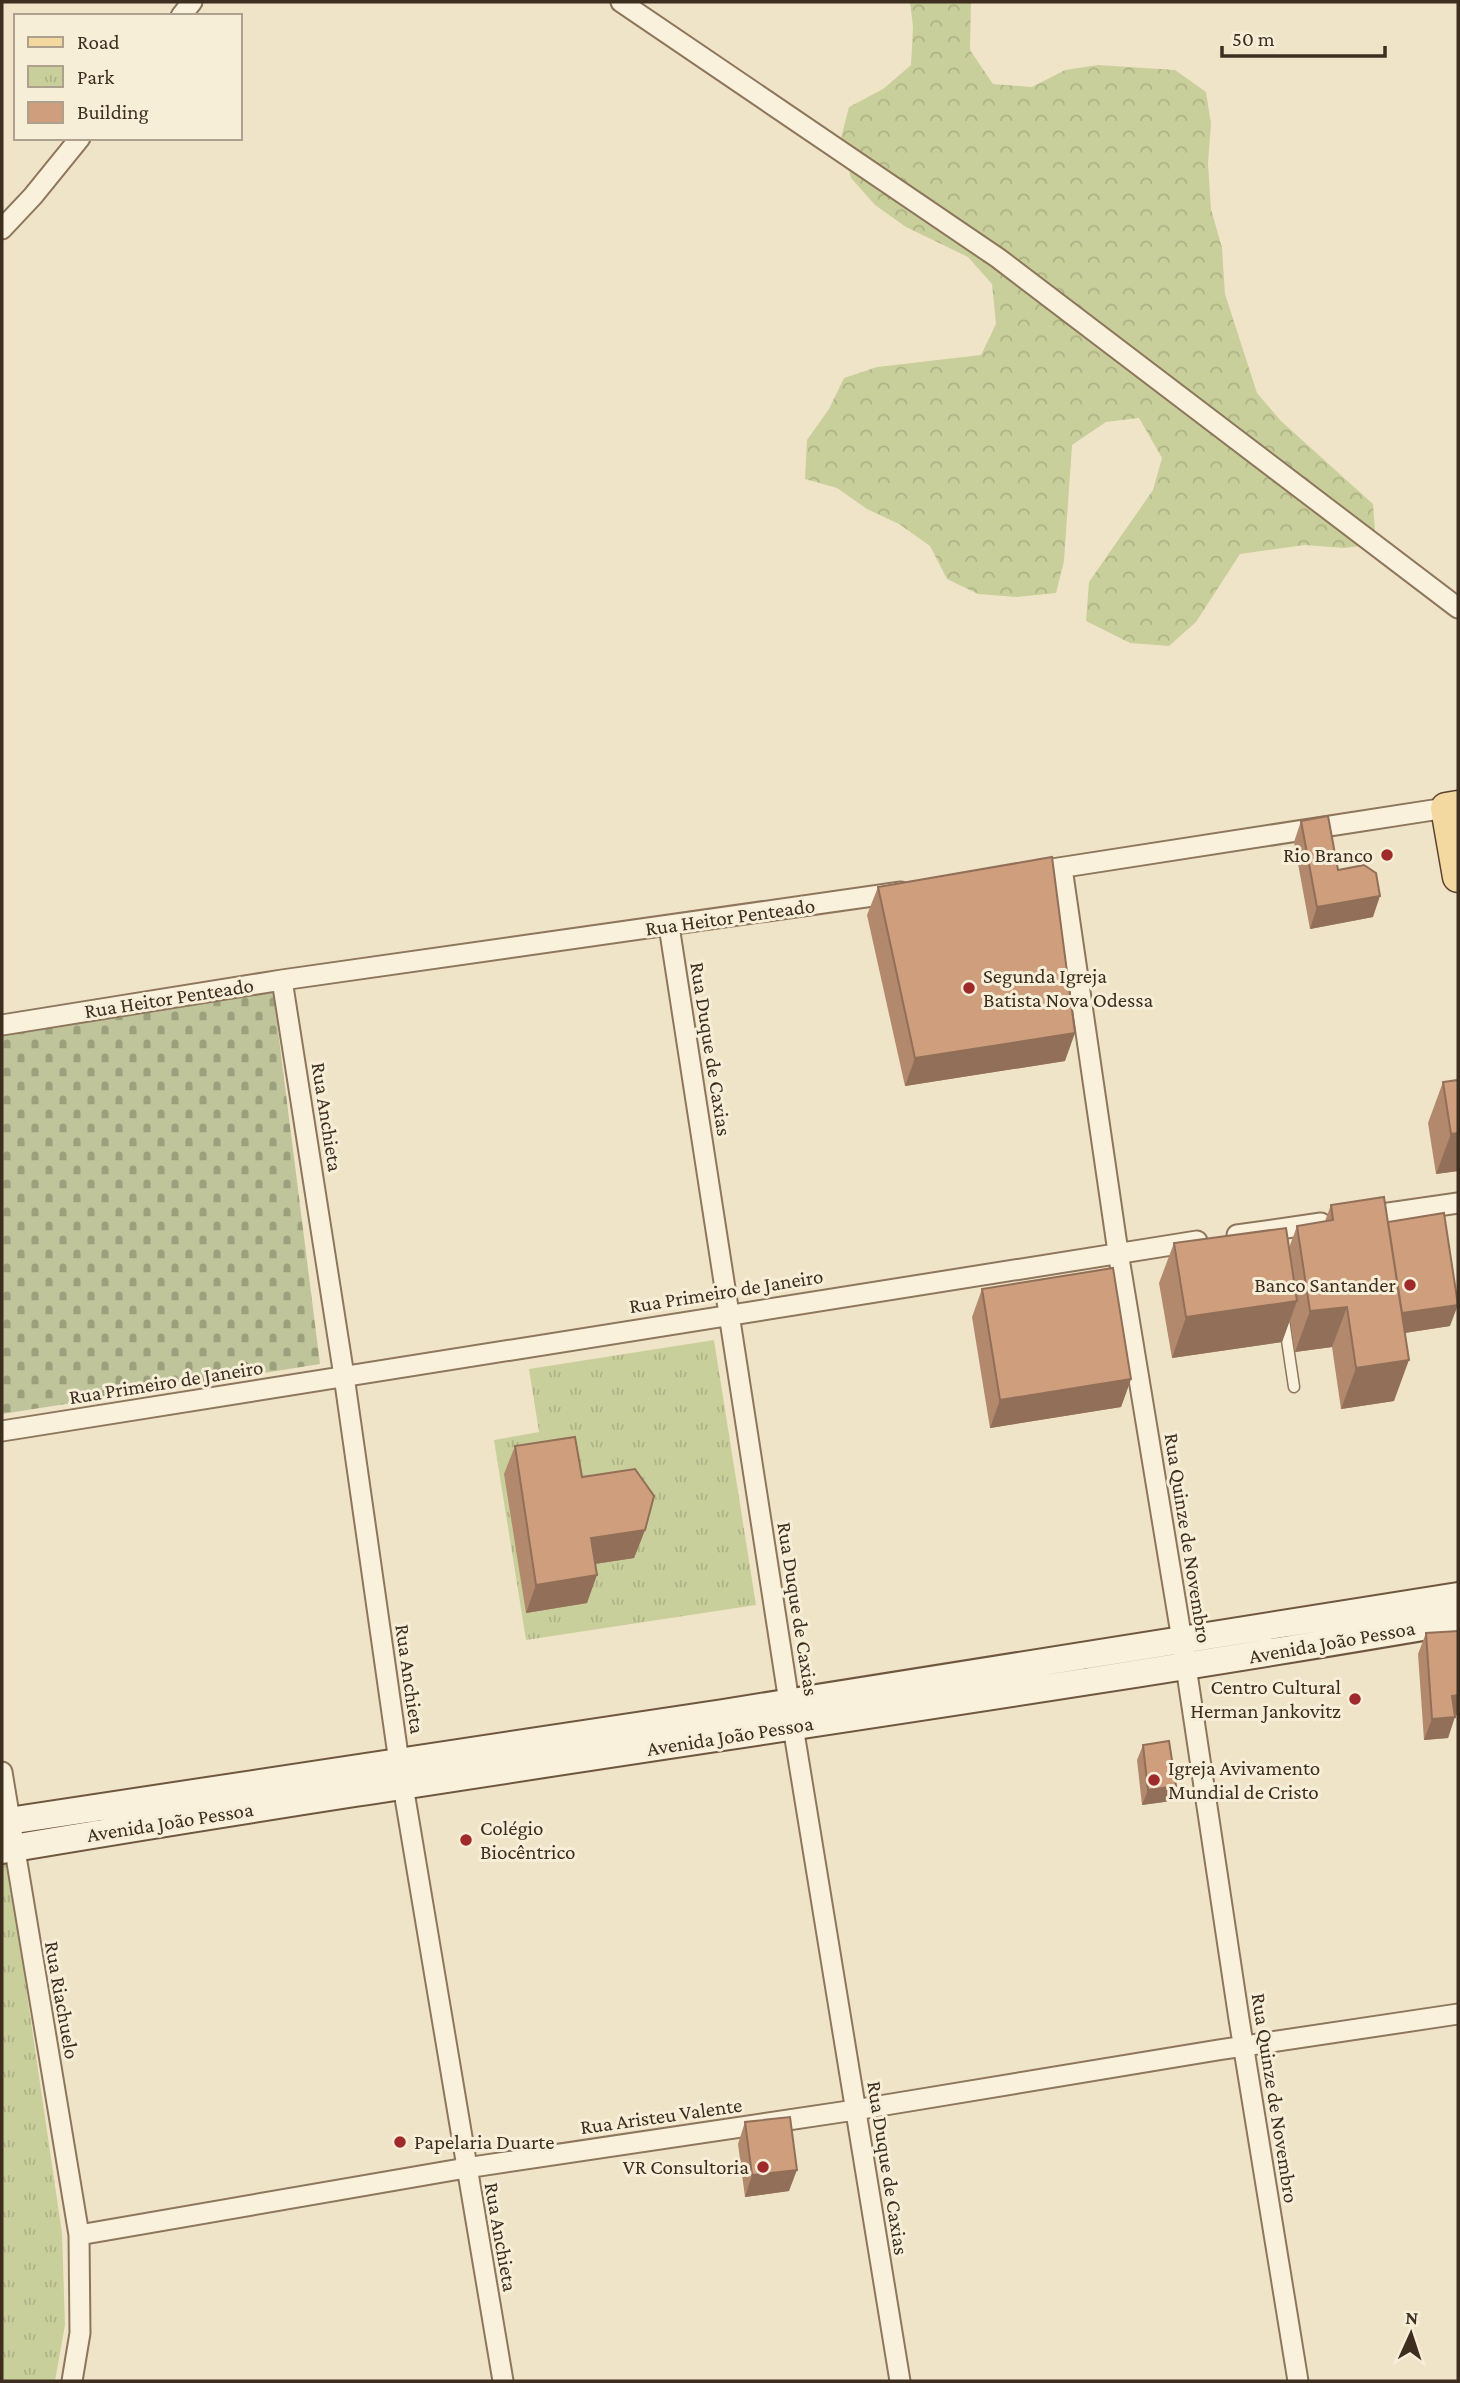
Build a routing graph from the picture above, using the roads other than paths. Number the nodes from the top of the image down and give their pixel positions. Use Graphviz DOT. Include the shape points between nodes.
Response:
graph roads {
  1 [pos="621,2"];
  2 [pos="78,140"];
  3 [pos="2,229"];
  4 [pos="1458,608"];
  5 [pos="1452,807"];
  6 [pos="1062,868"];
  7 [pos="1035,872"];
  8 [pos="1458,877"];
  9 [pos="913,890"];
  10 [pos="669,926"];
  11 [pos="282,981"];
  12 [pos="2,1025"];
  13 [pos="1458,1203"];
  14 [pos="1118,1252"];
  15 [pos="1283,1308"];
  16 [pos="729,1314"];
  17 [pos="344,1376"];
  18 [pos="1294,1387"];
  19 [pos="2,1431"];
  20 [pos="1458,1596"];
  21 [pos="1380,1621"];
  22 [pos="1458,1621"];
  23 [pos="1287,1623"];
  24 [pos="1182,1640"];
  25 [pos="1291,1649"];
  26 [pos="1095,1653"];
  27 [pos="1186,1667"];
  28 [pos="989,1670"];
  29 [pos="1099,1680"];
  30 [pos="993,1696"];
  31 [pos="885,1700"];
  32 [pos="791,1715"];
  33 [pos="2,1772"];
  34 [pos="401,1774"];
  35 [pos="129,1816"];
  36 [pos="5,1821"];
  37 [pos="8,1849"];
  38 [pos="1458,2014"];
  39 [pos="1245,2047"];
  40 [pos="855,2110"];
  41 [pos="466,2168"];
  42 [pos="79,2235"];
  43 [pos="72,2381"];
  44 [pos="503,2381"];
  45 [pos="900,2381"];
  46 [pos="1298,2381"];
  1 -- 4 [label="street" via="998,258"];
  2 -- 3 [label="street"];
  5 -- 6 [label="street"];
  5 -- 8 [label="main road"];
  6 -- 7 [label="street"];
  6 -- 14 [label="street, Rua Quinze de Novembro"];
  9 -- 10 [label="street, Rua Heitor Penteado"];
  10 -- 11 [label="street, Rua Heitor Penteado"];
  10 -- 16 [label="street, Rua Duque de Caxias"];
  11 -- 12 [label="street, Rua Heitor Penteado"];
  11 -- 17 [label="street, Rua Anchieta"];
  13 -- 14 [label="street, Rua Primeiro de Janeiro" via="1273,1236"];
  14 -- 16 [label="street, Rua Primeiro de Janeiro"];
  14 -- 24 [label="street, Rua Quinze de Novembro"];
  15 -- 18 [label="lane"];
  16 -- 17 [label="street, Rua Primeiro de Janeiro"];
  16 -- 32 [label="street, Rua Duque de Caxias"];
  17 -- 19 [label="street, Rua Primeiro de Janeiro"];
  17 -- 34 [label="street, Rua Anchieta"];
  20 -- 21 [label="main road, Avenida João Pessoa"];
  21 -- 22 [label="main road, Avenida João Pessoa"];
  21 -- 23 [label="main road, Avenida João Pessoa"];
  21 -- 25 [label="main road, Avenida João Pessoa"];
  23 -- 24 [label="main road, Avenida João Pessoa"];
  23 -- 25 [label="main road"];
  24 -- 26 [label="main road, Avenida João Pessoa"];
  24 -- 27 [label="street, Rua Quinze de Novembro"];
  25 -- 27 [label="main road, Avenida João Pessoa"];
  26 -- 28 [label="main road, Avenida João Pessoa"];
  26 -- 29 [label="main road"];
  27 -- 29 [label="main road, Avenida João Pessoa"];
  27 -- 39 [label="street, Rua Quinze de Novembro"];
  28 -- 30 [label="main road"];
  28 -- 31 [label="main road, Avenida João Pessoa"];
  29 -- 30 [label="main road, Avenida João Pessoa"];
  30 -- 31 [label="main road, Avenida João Pessoa"];
  31 -- 32 [label="main road, Avenida João Pessoa"];
  32 -- 34 [label="main road, Avenida João Pessoa"];
  32 -- 40 [label="street, Rua Duque de Caxias"];
  33 -- 36 [label="street, Rua Riachuelo"];
  34 -- 35 [label="main road, Avenida João Pessoa"];
  34 -- 41 [label="street, Rua Anchieta"];
  35 -- 36 [label="main road, Avenida João Pessoa"];
  35 -- 37 [label="main road, Avenida João Pessoa"];
  36 -- 37 [label="street, Rua Riachuelo"];
  37 -- 42 [label="street, Rua Riachuelo"];
  38 -- 39 [label="street, Rua Aristeu Valente"];
  39 -- 40 [label="street, Rua Aristeu Valente"];
  39 -- 46 [label="street, Rua Quinze de Novembro"];
  40 -- 41 [label="street, Rua Aristeu Valente"];
  40 -- 45 [label="street, Rua Duque de Caxias"];
  41 -- 42 [label="street, Rua Aristeu Valente"];
  41 -- 44 [label="street, Rua Anchieta"];
  42 -- 43 [label="street, Rua Riachuelo" via="80,2333"];
}
